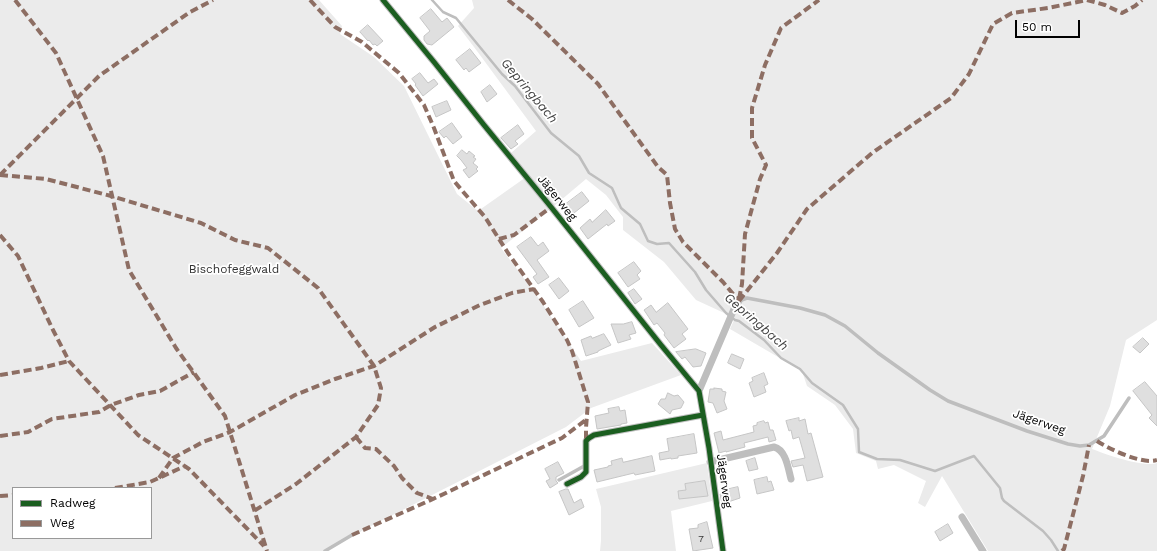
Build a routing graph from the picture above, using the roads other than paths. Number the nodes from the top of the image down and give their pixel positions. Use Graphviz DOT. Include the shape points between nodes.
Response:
graph roads {
  1 [pos="383,0"];
  2 [pos="739,301"];
  3 [pos="698,391"];
  4 [pos="1129,398"];
  5 [pos="703,415"];
  6 [pos="710,462"];
  7 [pos="586,465"];
  8 [pos="791,479"];
  9 [pos="559,480"];
  10 [pos="567,484"];
  11 [pos="962,517"];
  12 [pos="352,535"];
  13 [pos="325,551"];
  14 [pos="724,551"];
  15 [pos="983,551"];
  1 -- 3 [label="street, Jägerweg"];
  2 -- 3 [label="street, Jägerweg"];
  2 -- 4 [label="lane, Jägerweg" via="747,298 800,308 825,316 845,326 878,353 948,401 1068,444 1089,445 1104,436"];
  3 -- 5 [label="street, Jägerweg"];
  5 -- 6 [label="street, Jägerweg"];
  5 -- 7 [label="street" via="594,435 586,441"];
  6 -- 8 [label="street, Jägerweg" via="777,447 782,452"];
  6 -- 14 [label="street, Jägerweg"];
  7 -- 9 [label="lane"];
  7 -- 10 [label="street" via="586,472"];
  11 -- 15 [label="street"];
  12 -- 13 [label="lane"];
}
